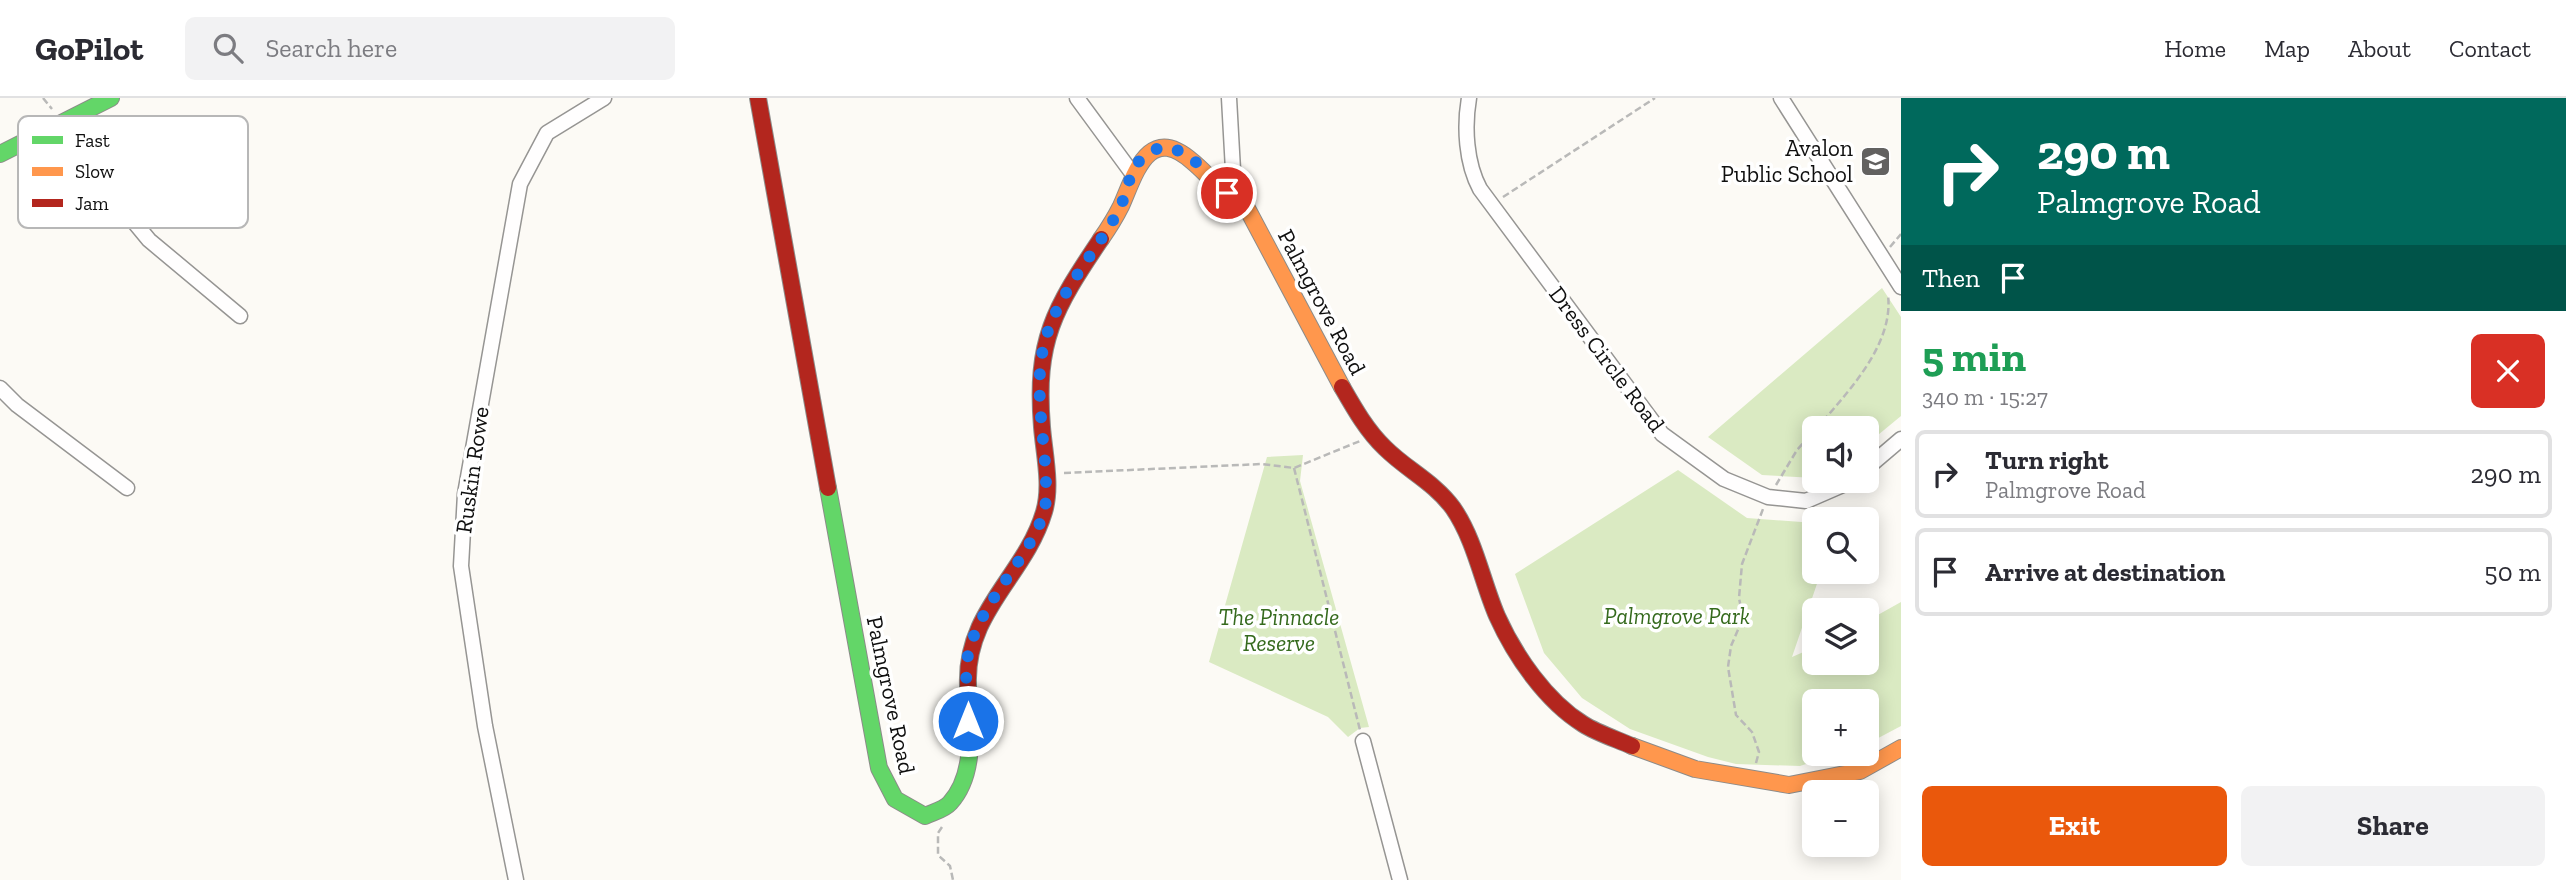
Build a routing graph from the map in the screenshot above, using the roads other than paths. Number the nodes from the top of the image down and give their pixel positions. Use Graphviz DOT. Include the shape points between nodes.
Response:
graph roads {
  1 [pos="111,98"];
  2 [pos="604,98"];
  3 [pos="758,98"];
  4 [pos="1077,98"];
  5 [pos="1229,98"];
  6 [pos="1469,98"];
  7 [pos="1781,98"];
  8 [pos="75,116"];
  9 [pos="18,145"];
  10 [pos="0,154"];
  11 [pos="1132,173"];
  12 [pos="1241,197"];
  13 [pos="139,228"];
  14 [pos="1894,288"];
  15 [pos="240,316"];
  16 [pos="0,387"];
  17 [pos="1901,439"];
  18 [pos="1879,458"];
  19 [pos="127,488"];
  20 [pos="1825,493"];
  21 [pos="1363,741"];
  22 [pos="1901,748"];
  23 [pos="516,880"];
  24 [pos="1400,880"];
  1 -- 8 [label="street"];
  2 -- 23 [label="street, Ruskin Rowe" via="547,133 520,184 465,494 461,566 485,726"];
  3 -- 11 [label="street, Palmgrove Road" via="879,768 887,789 902,808 925,816 948,805 964,778 968,655 986,612 1039,529 1047,494 1040,377 1044,342 1067,290 1118,212"];
  4 -- 11 [label="street"];
  5 -- 12 [label="street" via="1233,170"];
  6 -- 20 [label="street, Dress Circle Road" via="1470,164 1476,182 1662,434 1724,479 1768,497 1807,501"];
  7 -- 14 [label="street" via="1887,264"];
  9 -- 10 [label="street"];
  11 -- 12 [label="street, Palmgrove Road" via="1148,154 1159,148 1172,149 1188,156 1227,193"];
  12 -- 22 [label="street, Palmgrove Road" via="1354,409 1385,448 1433,484 1454,509 1498,618 1555,702 1584,725 1661,758 1695,769 1789,785 1860,771"];
  13 -- 15 [label="street"];
  16 -- 19 [label="street" via="17,405"];
  17 -- 18 [label="street"];
  21 -- 24 [label="street"];
}
